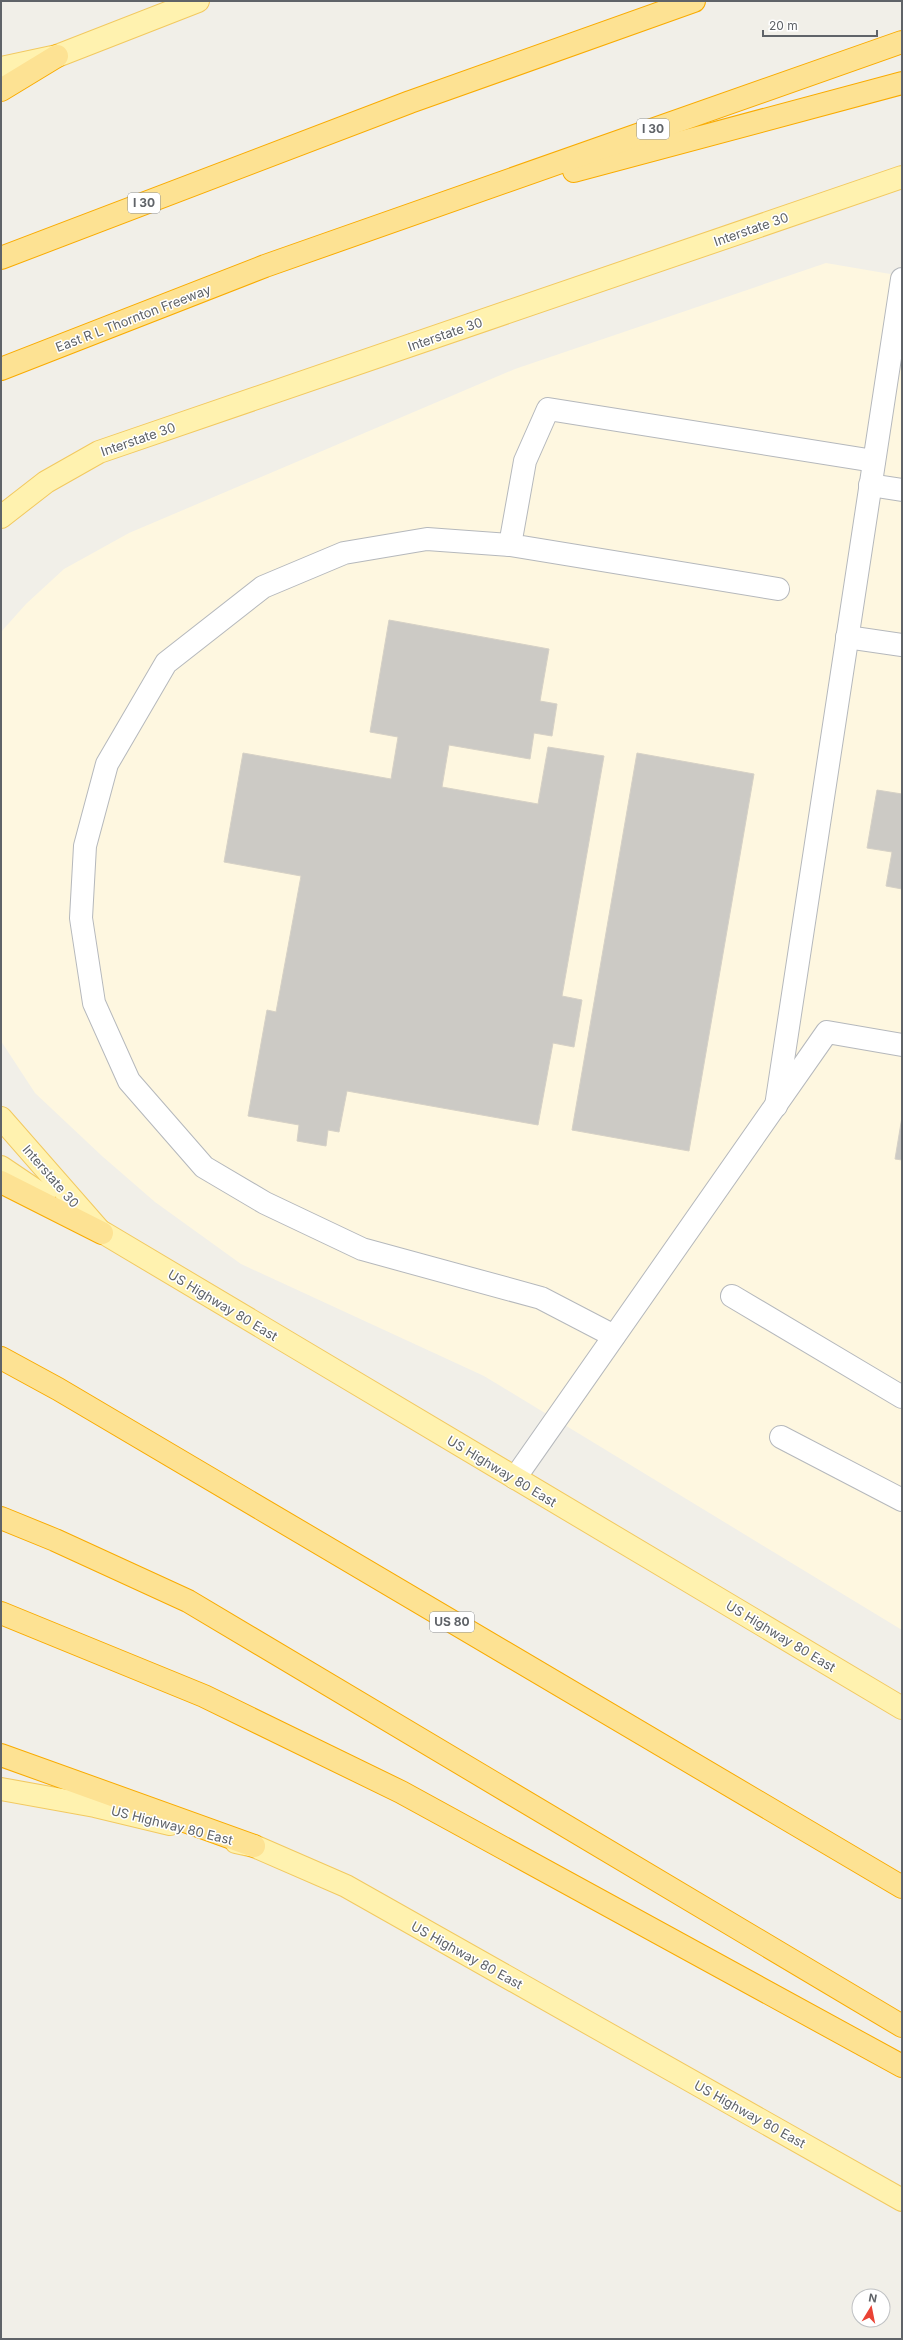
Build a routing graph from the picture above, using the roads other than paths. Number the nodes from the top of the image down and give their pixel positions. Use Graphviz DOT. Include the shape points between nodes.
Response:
graph roads {
  1 [pos="198,1"];
  2 [pos="694,1"];
  3 [pos="902,42"];
  4 [pos="57,56"];
  5 [pos="1,68"];
  6 [pos="902,83"];
  7 [pos="1,90"];
  8 [pos="902,177"];
  9 [pos="405,216"];
  10 [pos="1,258"];
  11 [pos="902,279"];
  12 [pos="897,348"];
  13 [pos="1,369"];
  14 [pos="874,460"];
  15 [pos="870,485"];
  16 [pos="902,490"];
  17 [pos="1,517"];
  18 [pos="510,545"];
  19 [pos="778,589"];
  20 [pos="847,637"];
  21 [pos="902,645"];
  22 [pos="902,1045"];
  23 [pos="776,1106"];
  24 [pos="1,1118"];
  25 [pos="1,1167"];
  26 [pos="1,1182"];
  27 [pos="102,1233"];
  28 [pos="732,1296"];
  29 [pos="614,1336"];
  30 [pos="1,1358"];
  31 [pos="902,1397"];
  32 [pos="781,1437"];
  33 [pos="515,1478"];
  34 [pos="902,1500"];
  35 [pos="1,1518"];
  36 [pos="1,1613"];
  37 [pos="902,1708"];
  38 [pos="1,1756"];
  39 [pos="1,1789"];
  40 [pos="254,1846"];
  41 [pos="902,1887"];
  42 [pos="902,2026"];
  43 [pos="902,2066"];
  44 [pos="902,2200"];
  1 -- 4 [label="main road"];
  2 -- 10 [label="highway, I 30" via="287,148"];
  3 -- 9 [label="highway, I 30"];
  4 -- 5 [label="main road"];
  4 -- 7 [label="highway"];
  6 -- 9 [label="highway"];
  8 -- 17 [label="main road, Interstate 30" via="99,452 46,482"];
  9 -- 13 [label="highway, East R L Thornton Freeway / I 30" via="265,266"];
  11 -- 12 [label="lane"];
  12 -- 14 [label="lane"];
  14 -- 15 [label="lane"];
  14 -- 18 [label="lane" via="548,409 525,461"];
  15 -- 16 [label="lane"];
  15 -- 20 [label="lane"];
  18 -- 19 [label="lane"];
  18 -- 29 [label="lane" via="427,539 344,553 263,587 166,663 107,764 85,846 82,918 94,1003 129,1081 204,1167 265,1202 362,1249 541,1298"];
  20 -- 21 [label="lane"];
  20 -- 23 [label="lane"];
  22 -- 23 [label="lane" via="827,1032"];
  23 -- 29 [label="lane"];
  24 -- 27 [label="main road, Interstate 30"];
  25 -- 27 [label="main road, US Highway 80 East"];
  26 -- 27 [label="highway"];
  27 -- 33 [label="main road, US Highway 80 East"];
  28 -- 31 [label="lane"];
  29 -- 33 [label="lane"];
  30 -- 41 [label="highway, US 80" via="58,1389"];
  32 -- 34 [label="lane"];
  33 -- 37 [label="main road, US Highway 80 East"];
  35 -- 42 [label="highway" via="188,1601"];
  36 -- 43 [label="highway" via="204,1696 401,1792"];
  38 -- 40 [label="highway"];
  39 -- 40 [label="main road, US Highway 80 East" via="95,1806"];
  40 -- 44 [label="main road, US Highway 80 East" via="346,1886"];
}
